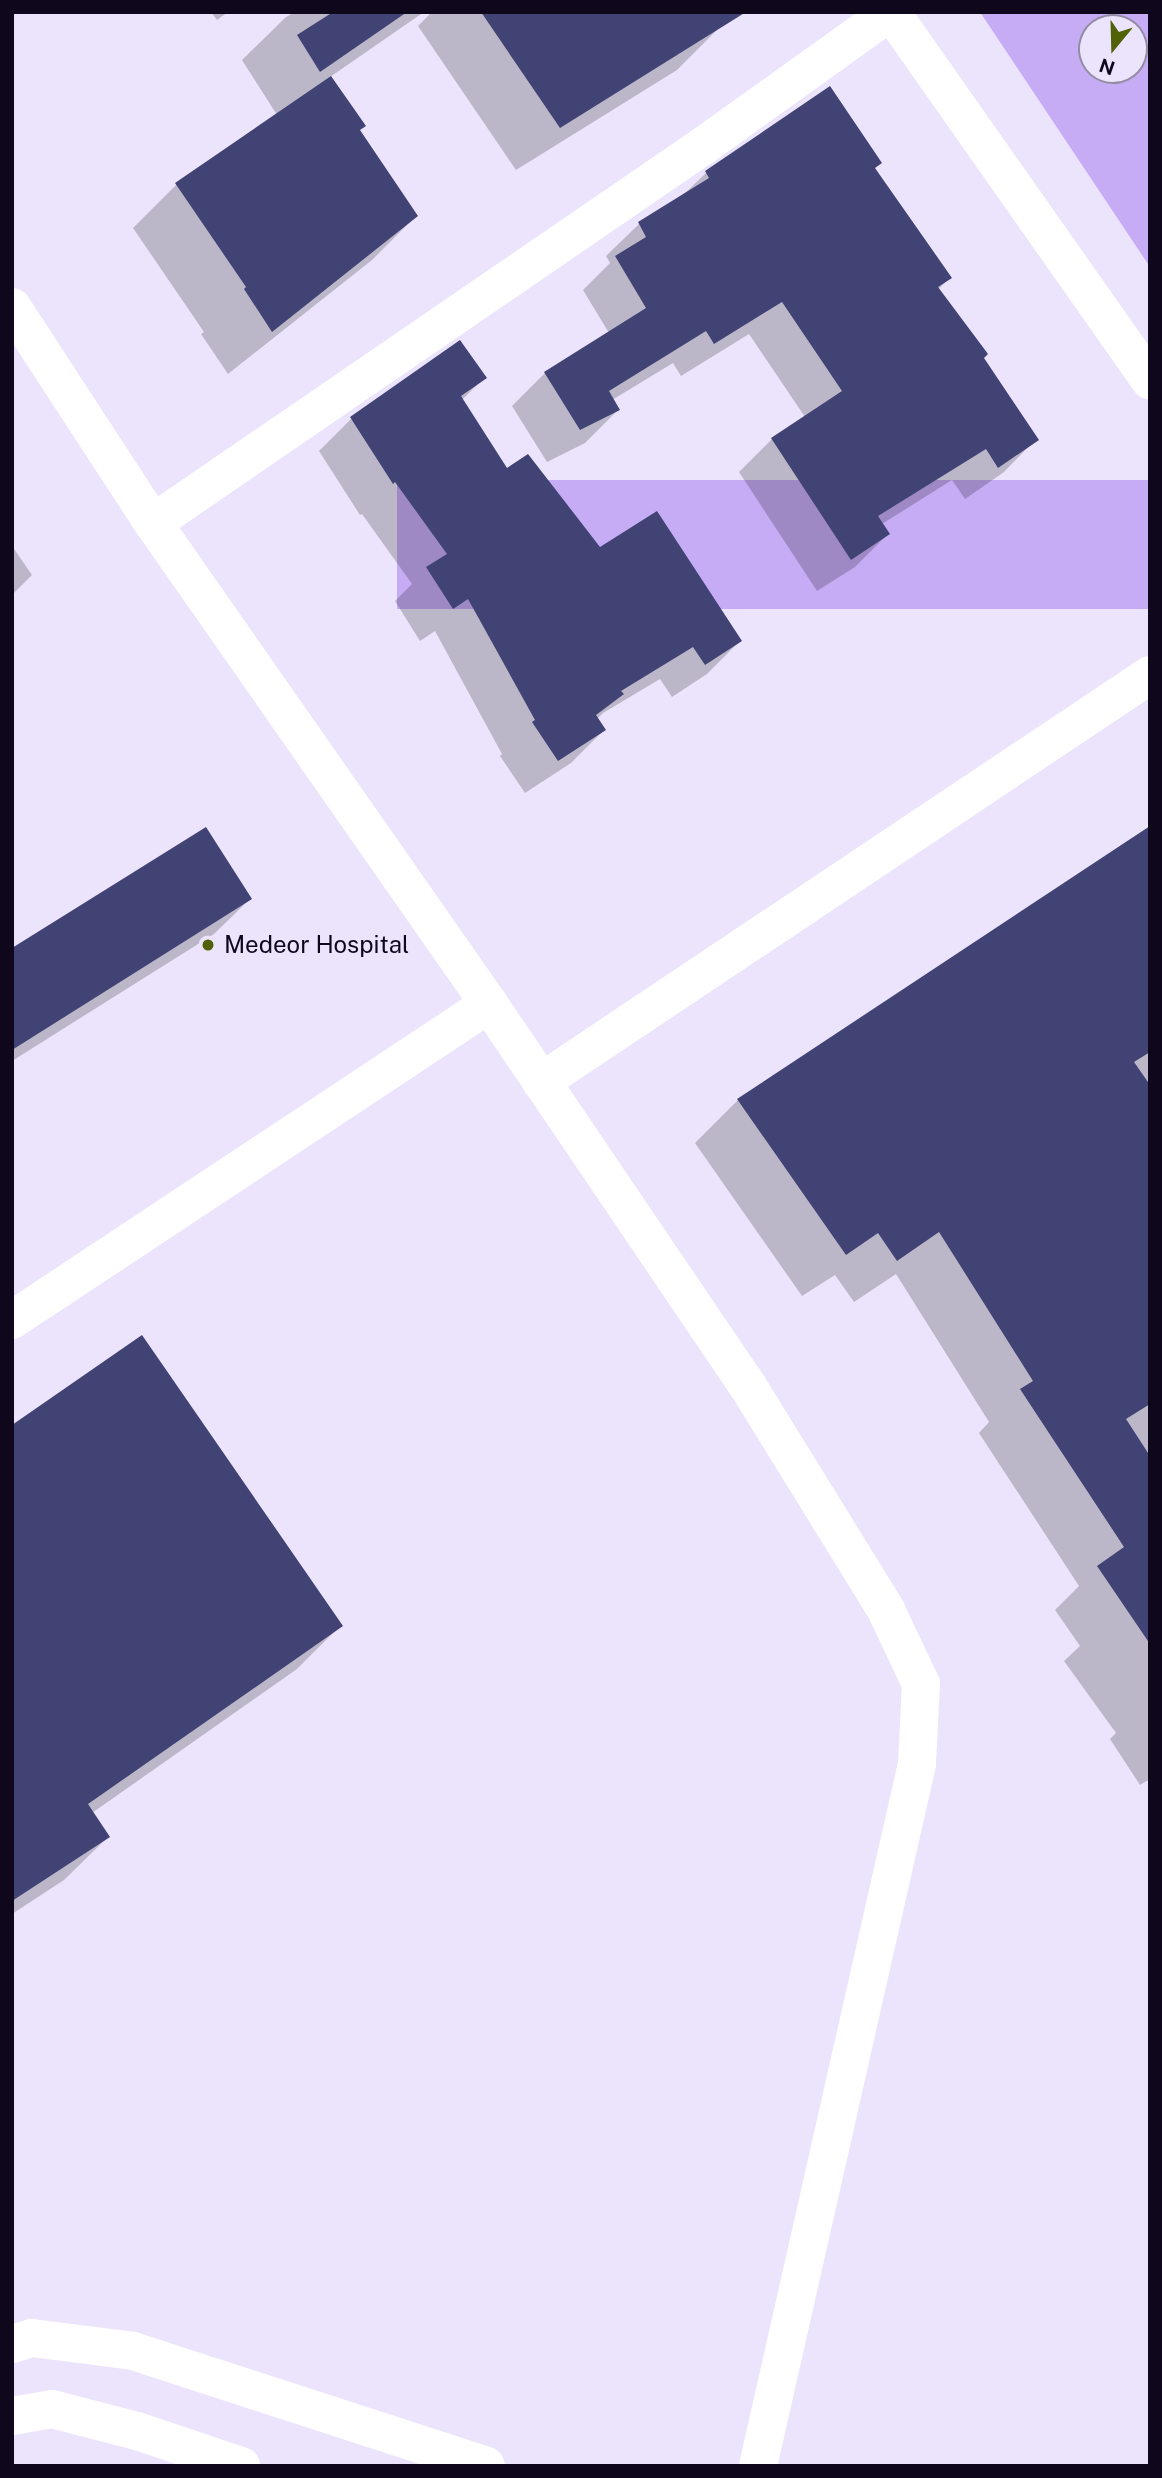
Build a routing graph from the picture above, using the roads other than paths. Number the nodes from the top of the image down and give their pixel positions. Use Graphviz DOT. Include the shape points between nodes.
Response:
graph roads {
  1 [pos="890,12"];
  2 [pos="12,307"];
  3 [pos="1150,380"];
  4 [pos="153,523"];
  5 [pos="1150,675"];
  6 [pos="489,1004"];
  7 [pos="541,1082"];
  8 [pos="12,1320"];
  9 [pos="12,2344"];
  10 [pos="12,2416"];
  11 [pos="241,2466"];
  12 [pos="486,2466"];
  13 [pos="758,2466"];
  1 -- 3 [label="street"];
  1 -- 4 [label="street" via="703,146"];
  2 -- 4 [label="street"];
  4 -- 6 [label="street"];
  5 -- 7 [label="street"];
  6 -- 7 [label="street"];
  6 -- 8 [label="street"];
  7 -- 13 [label="street" via="746,1383 886,1610 921,1684 918,1764"];
  9 -- 12 [label="street" via="32,2338 133,2351"];
  10 -- 11 [label="street" via="52,2409"];
}
